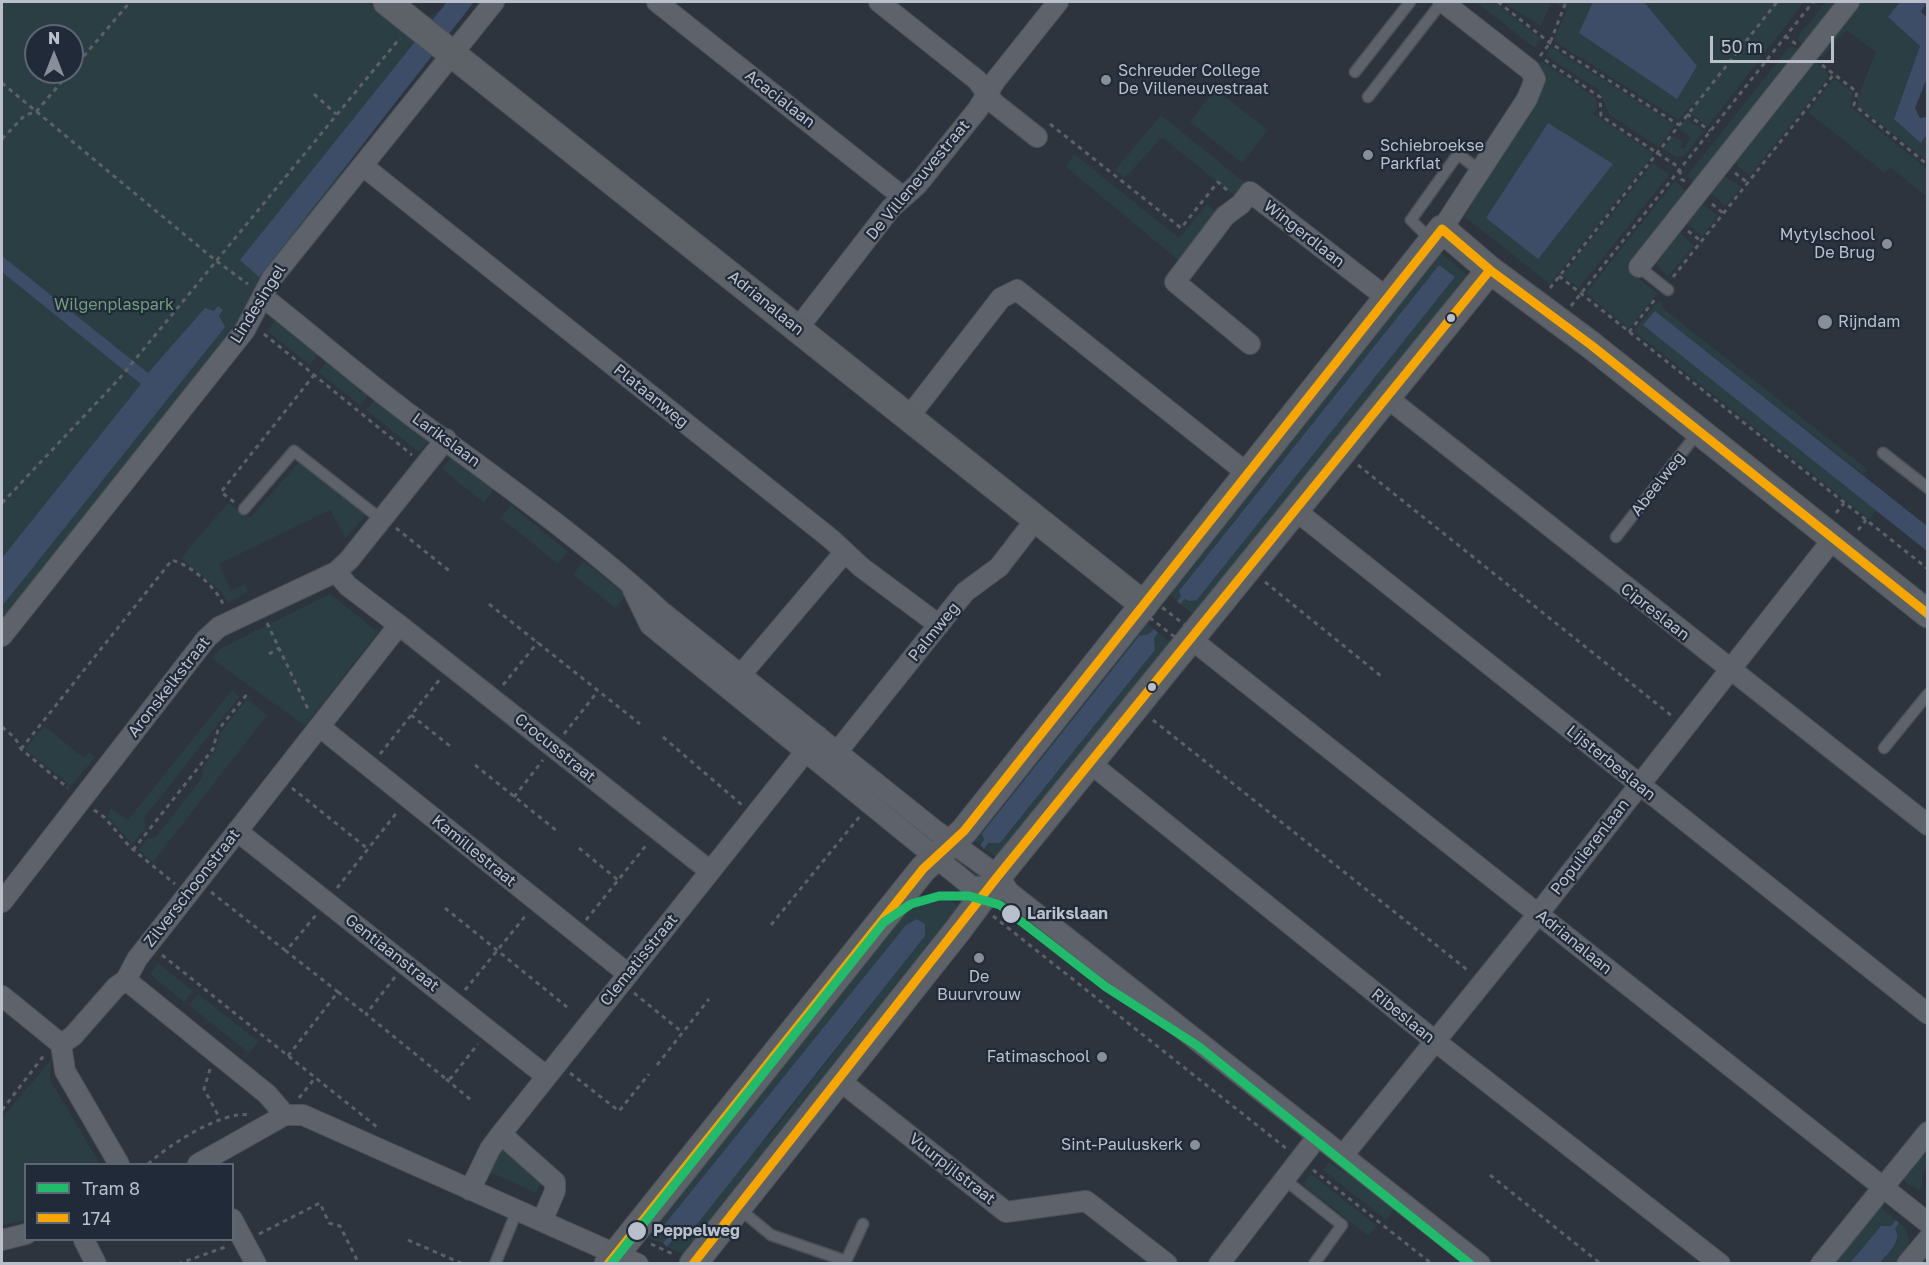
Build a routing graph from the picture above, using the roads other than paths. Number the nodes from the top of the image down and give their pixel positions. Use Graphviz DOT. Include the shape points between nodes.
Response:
graph roads {
  1 [pos="387,2"];
  2 [pos="494,2"];
  3 [pos="657,2"];
  4 [pos="879,2"];
  5 [pos="1058,2"];
  6 [pos="1410,2"];
  7 [pos="1442,2"];
  8 [pos="1849,2"];
  9 [pos="449,51"];
  10 [pos="1355,72"];
  11 [pos="987,93"];
  12 [pos="1368,97"];
  13 [pos="1037,137"];
  14 [pos="363,166"];
  15 [pos="1480,171"];
  16 [pos="903,197"];
  17 [pos="1437,235"];
  18 [pos="1639,267"];
  19 [pos="1490,270"];
  20 [pos="1666,289"];
  21 [pos="263,297"];
  22 [pos="1387,298"];
  23 [pos="798,328"];
  24 [pos="1250,344"];
  25 [pos="1385,396"];
  26 [pos="908,418"];
  27 [pos="1699,432"];
  28 [pos="446,440"];
  29 [pos="1883,453"];
  30 [pos="1248,474"];
  31 [pos="1928,488"];
  32 [pos="244,509"];
  33 [pos="1295,510"];
  34 [pos="1036,519"];
  35 [pos="382,520"];
  36 [pos="1842,528"];
  37 [pos="1616,537"];
  38 [pos="844,553"];
  39 [pos="336,572"];
  40 [pos="1148,607"];
  41 [pos="1928,614"];
  42 [pos="399,625"];
  43 [pos="939,625"];
  44 [pos="2,636"];
  45 [pos="1187,636"];
  46 [pos="1730,670"];
  47 [pos="735,682"];
  48 [pos="1928,694"];
  49 [pos="320,727"];
  50 [pos="812,743"];
  51 [pos="1884,748"];
  52 [pos="837,752"];
  53 [pos="1090,763"];
  54 [pos="1638,785"];
  55 [pos="1928,825"];
  56 [pos="237,831"];
  57 [pos="944,849"];
  58 [pos="710,871"];
  59 [pos="993,890"];
  60 [pos="2,902"];
  61 [pos="1538,914"];
  62 [pos="624,978"];
  63 [pos="126,980"];
  64 [pos="2,996"];
  65 [pos="1928,1014"];
  66 [pos="1435,1041"];
  67 [pos="58,1042"];
  68 [pos="552,1069"];
  69 [pos="839,1080"];
  70 [pos="281,1110"];
  71 [pos="1928,1132"];
  72 [pos="501,1134"];
  73 [pos="1318,1136"];
  74 [pos="1344,1154"];
  75 [pos="118,1163"];
  76 [pos="203,1163"];
  77 [pos="1286,1180"];
  78 [pos="1883,1188"];
  79 [pos="470,1190"];
  80 [pos="736,1207"];
  81 [pos="517,1211"];
  82 [pos="542,1221"];
  83 [pos="234,1223"];
  84 [pos="1928,1223"];
  85 [pos="863,1224"];
  86 [pos="24,1234"];
  87 [pos="1928,1239"];
  88 [pos="2,1240"];
  89 [pos="85,1241"];
  90 [pos="620,1260"];
  91 [pos="96,1263"];
  92 [pos="256,1263"];
  93 [pos="495,1263"];
  94 [pos="693,1263"];
  95 [pos="1167,1263"];
  96 [pos="1219,1263"];
  97 [pos="1314,1263"];
  98 [pos="1480,1263"];
  99 [pos="1720,1263"];
  100 [pos="1821,1263"];
  101 [pos="1907,1263"];
  1 -- 9 [label="street, Adrianalaan"];
  2 -- 9 [label="street, Lindesingel"];
  3 -- 16 [label="street, Acacialaan"];
  4 -- 11 [label="street" via="977,80"];
  5 -- 11 [label="street, De Villeneuvestraat"];
  6 -- 10 [label="lane"];
  7 -- 12 [label="lane"];
  7 -- 15 [label="street" via="1530,70 1535,79 1527,99"];
  8 -- 18 [label="street"];
  9 -- 14 [label="street, Lindesingel"];
  9 -- 23 [label="street, Adrianalaan"];
  11 -- 13 [label="street"];
  11 -- 16 [label="street, De Villeneuvestraat" via="917,185"];
  14 -- 21 [label="street, Lindesingel" via="272,278"];
  14 -- 38 [label="street, Plataanweg"];
  15 -- 17 [label="street"];
  15 -- 17 [label="lane" via="1458,154 1411,220"];
  16 -- 23 [label="street, De Villeneuvestraat"];
  17 -- 19 [label="street"];
  17 -- 22 [label="street"];
  18 -- 20 [label="lane"];
  19 -- 25 [label="street"];
  19 -- 27 [label="street"];
  21 -- 28 [label="street, Larikslaan"];
  21 -- 44 [label="street, Lindesingel" via="249,322"];
  22 -- 24 [label="street, Wingerdlaan" via="1250,192 1225,216 1175,282"];
  22 -- 30 [label="street"];
  23 -- 26 [label="street, Adrianalaan"];
  25 -- 33 [label="street"];
  25 -- 46 [label="street, Cipreslaan"];
  26 -- 30 [label="street" via="1001,298 1015,290"];
  26 -- 34 [label="street, Adrianalaan"];
  27 -- 36 [label="street"];
  27 -- 37 [label="lane, Abeelweg"];
  28 -- 35 [label="street, Aronskelkstraat"];
  28 -- 47 [label="street, Larikslaan" via="630,582"];
  29 -- 31 [label="lane"];
  30 -- 40 [label="street"];
  32 -- 35 [label="lane" via="294,451"];
  33 -- 45 [label="street"];
  33 -- 54 [label="street, Lijsterbeslaan"];
  34 -- 40 [label="street, Adrianalaan"];
  34 -- 43 [label="street, Palmweg" via="999,567 970,587"];
  35 -- 39 [label="street, Aronskelkstraat"];
  36 -- 41 [label="street"];
  36 -- 46 [label="street, Populierenlaan"];
  38 -- 43 [label="street, Plataanweg"];
  38 -- 47 [label="street"];
  39 -- 42 [label="street, Crocusstraat"];
  39 -- 60 [label="street, Aronskelkstraat" via="230,622 206,639"];
  40 -- 57 [label="street"];
  42 -- 49 [label="street, Zilverschoonstraat"];
  42 -- 58 [label="street, Crocusstraat"];
  43 -- 52 [label="street, Palmweg"];
  45 -- 53 [label="street"];
  45 -- 61 [label="street, Adrianalaan"];
  46 -- 54 [label="street, Populierenlaan"];
  46 -- 55 [label="street, Cipreslaan"];
  47 -- 50 [label="street, Larikslaan"];
  48 -- 51 [label="lane"];
  49 -- 56 [label="street, Zilverschoonstraat"];
  49 -- 62 [label="street, Kamillestraat" via="537,901"];
  50 -- 52 [label="street, Larikslaan"];
  50 -- 57 [label="street, Larikslaan" via="871,803"];
  50 -- 58 [label="street, Clematisstraat"];
  52 -- 57 [label="street, Larikslaan"];
  53 -- 59 [label="street"];
  53 -- 66 [label="street, Ribeslaan"];
  54 -- 61 [label="street, Populierenlaan"];
  54 -- 65 [label="street, Lijsterbeslaan"];
  56 -- 63 [label="street, Zilverschoonstraat"];
  56 -- 68 [label="street, Gentiaanstraat" via="489,1030"];
  57 -- 59 [label="street, Larikslaan" via="971,886"];
  57 -- 90 [label="street" via="883,918 631,1234"];
  58 -- 62 [label="street, Clematisstraat"];
  59 -- 69 [label="street"];
  59 -- 73 [label="street, Larikslaan"];
  61 -- 66 [label="street, Populierenlaan"];
  61 -- 78 [label="street, Adrianalaan"];
  62 -- 68 [label="street, Clematisstraat"];
  63 -- 67 [label="street, Zilverschoonstraat" via="73,1036"];
  63 -- 70 [label="street"];
  64 -- 67 [label="street"];
  66 -- 74 [label="street, Populierenlaan"];
  66 -- 99 [label="street, Ribeslaan"];
  67 -- 75 [label="street" via="65,1071"];
  68 -- 72 [label="street, Clematisstraat"];
  69 -- 80 [label="street"];
  69 -- 95 [label="street, Vuurpijlstraat" via="1006,1212 1086,1201"];
  70 -- 76 [label="street"];
  70 -- 79 [label="street" via="315,1120"];
  71 -- 78 [label="street"];
  72 -- 79 [label="street, Clematisstraat"];
  72 -- 82 [label="street" via="555,1182"];
  73 -- 74 [label="street, Larikslaan"];
  73 -- 77 [label="street"];
  74 -- 98 [label="street, Larikslaan"];
  77 -- 96 [label="street"];
  77 -- 97 [label="lane" via="1342,1225"];
  78 -- 84 [label="street, Adrianalaan"];
  78 -- 100 [label="street"];
  79 -- 81 [label="street"];
  80 -- 85 [label="lane" via="771,1235 846,1261"];
  80 -- 94 [label="street"];
  81 -- 82 [label="street"];
  81 -- 93 [label="lane"];
  82 -- 90 [label="street"];
  83 -- 92 [label="street"];
  86 -- 88 [label="street"];
  87 -- 101 [label="street"];
  89 -- 91 [label="street"];
}
